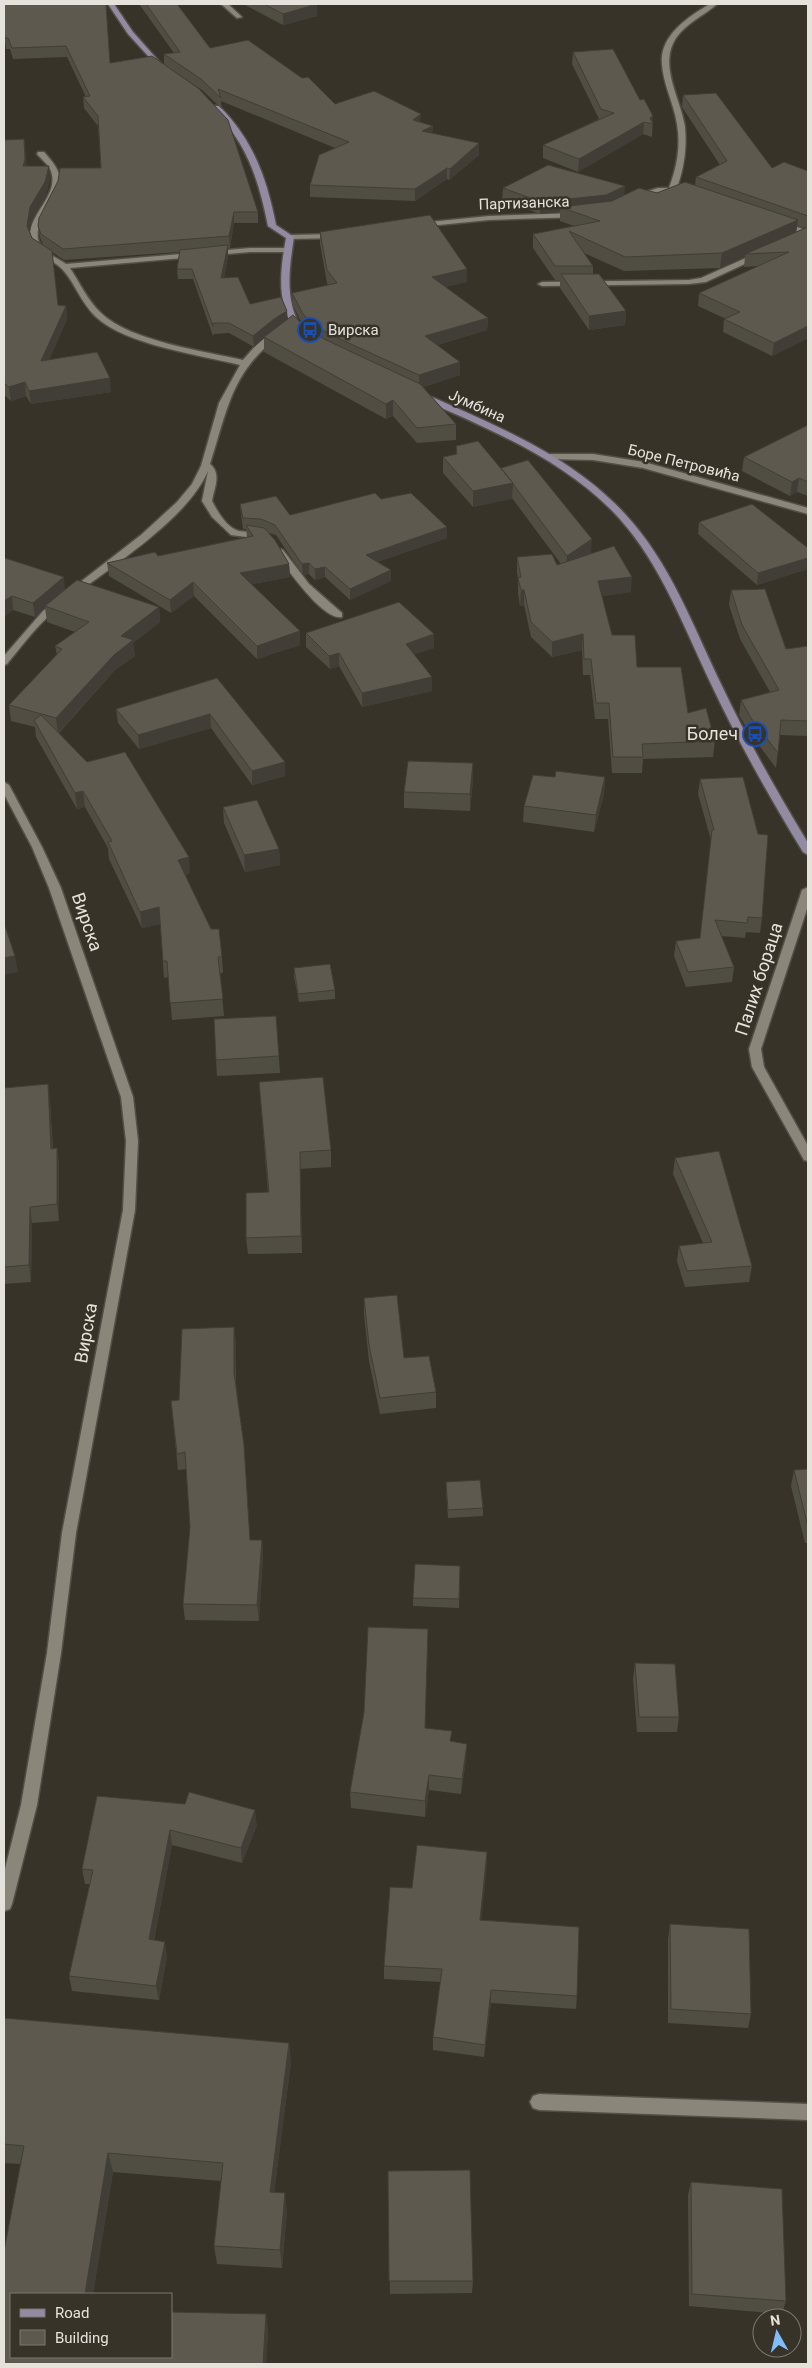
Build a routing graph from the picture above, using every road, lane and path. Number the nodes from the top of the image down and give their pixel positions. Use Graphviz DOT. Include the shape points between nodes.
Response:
graph roads {
  1 [pos="111,4"];
  2 [pos="224,4"];
  3 [pos="714,4"];
  4 [pos="239,17"];
  5 [pos="172,76"];
  6 [pos="210,104"];
  7 [pos="41,154"];
  8 [pos="673,188"];
  9 [pos="694,193"];
  10 [pos="628,201"];
  11 [pos="585,214"];
  12 [pos="773,221"];
  13 [pos="411,226"];
  14 [pos="346,234"];
  15 [pos="808,234"];
  16 [pos="290,237"];
  17 [pos="800,238"];
  18 [pos="288,250"];
  19 [pos="765,253"];
  20 [pos="65,266"];
  21 [pos="542,284"];
  22 [pos="293,324"];
  23 [pos="308,339"];
  24 [pos="244,363"];
  25 [pos="414,393"];
  26 [pos="550,457"];
  27 [pos="206,466"];
  28 [pos="808,512"];
  29 [pos="339,614"];
  30 [pos="4,662"];
  31 [pos="4,786"];
  32 [pos="808,852"];
  33 [pos="808,890"];
  34 [pos="808,1157"];
  35 [pos="4,1904"];
  36 [pos="539,2102"];
  37 [pos="808,2112"];
  1 -- 5 [label="street" via="148,55"];
  2 -- 4 [label="street"];
  3 -- 8 [label="street" via="699,12 674,35 664,53 683,131 681,168"];
  6 -- 16 [label="street" via="233,126 250,152 262,180 272,226"];
  7 -- 20 [label="street" via="55,170 57,182 35,228 34,240 39,250"];
  8 -- 9 [label="street"];
  8 -- 10 [label="street"];
  11 -- 13 [label="street, Партизанска" via="481,218"];
  12 -- 15 [label="street"];
  14 -- 16 [label="street"];
  15 -- 17 [label="street"];
  16 -- 18 [label="street"];
  18 -- 20 [label="street" via="250,250"];
  18 -- 22 [label="street" via="285,294"];
  19 -- 21 [label="street" via="703,280 689,282"];
  20 -- 24 [label="street" via="103,319 153,340"];
  22 -- 23 [label="street"];
  22 -- 24 [label="street" via="271,337"];
  24 -- 27 [label="street" via="223,404"];
  25 -- 26 [label="street, Јумбина" via="525,442"];
  26 -- 28 [label="street, Боре Петровића" via="593,457 644,465"];
  26 -- 32 [label="street, Јумбина" via="602,496 658,562 739,732"];
  27 -- 29 [label="street" via="213,474 208,501 215,516 234,532 261,535 274,543 300,582"];
  27 -- 30 [label="street" via="181,504 45,614"];
  31 -- 35 [label="street, Вирска" via="38,847 55,888 127,1097 132,1141 129,1210 68,1533 54,1654 31,1796"];
  33 -- 34 [label="street, Палих бораца" via="755,1049 758,1068"];
  36 -- 37 [label="street"];
}
